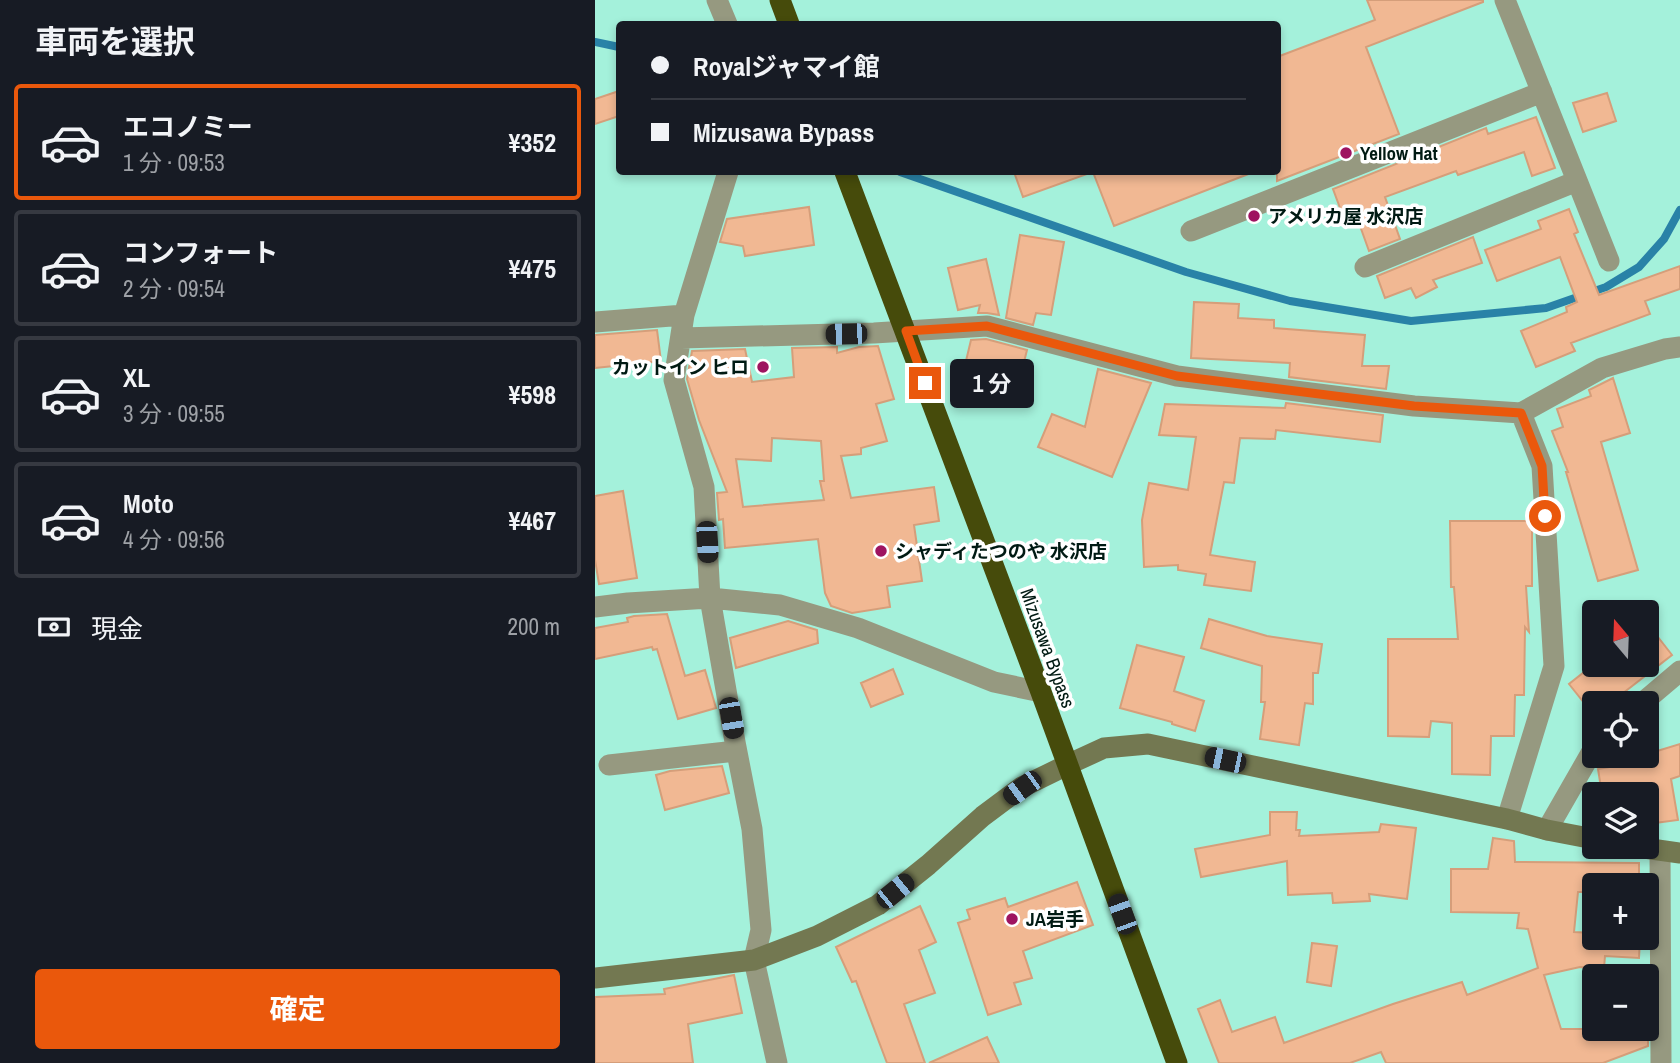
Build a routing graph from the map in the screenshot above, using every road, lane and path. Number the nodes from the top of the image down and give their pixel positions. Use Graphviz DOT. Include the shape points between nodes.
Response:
graph roads {
  1 [pos="717,0"];
  2 [pos="780,0"];
  3 [pos="1505,0"];
  4 [pos="726,21"];
  5 [pos="788,21"];
  6 [pos="1542,92"];
  7 [pos="727,175"];
  8 [pos="846,175"];
  9 [pos="1577,181"];
  10 [pos="1191,231"];
  11 [pos="1609,261"];
  12 [pos="1365,267"];
  13 [pos="684,315"];
  14 [pos="595,322"];
  15 [pos="906,331"];
  16 [pos="681,338"];
  17 [pos="1680,347"];
  18 [pos="1521,413"];
  19 [pos="711,598"];
  20 [pos="595,607"];
  21 [pos="1680,671"];
  22 [pos="1656,691"];
  23 [pos="1041,692"];
  24 [pos="736,751"];
  25 [pos="609,765"];
  26 [pos="1066,765"];
  27 [pos="1583,768"];
  28 [pos="1507,820"];
  29 [pos="1547,830"];
  30 [pos="1582,837"];
  31 [pos="1670,852"];
  32 [pos="754,960"];
  33 [pos="595,978"];
  34 [pos="777,1063"];
  35 [pos="1177,1063"];
  36 [pos="1661,1063"];
  1 -- 4 [label="street"];
  2 -- 5 [label="highway"];
  3 -- 6 [label="street"];
  6 -- 9 [label="street"];
  6 -- 10 [label="street"];
  7 -- 13 [label="street"];
  8 -- 15 [label="highway, Mizusawa Bypass"];
  9 -- 11 [label="street"];
  9 -- 12 [label="street"];
  13 -- 14 [label="street"];
  13 -- 16 [label="street"];
  15 -- 16 [label="street"];
  15 -- 18 [label="street" via="987,326 1177,376 1414,406"];
  15 -- 23 [label="highway, Mizusawa Bypass"];
  16 -- 19 [label="street" via="674,380 704,487"];
  17 -- 18 [label="street" via="1602,368"];
  18 -- 28 [label="street" via="1542,466 1554,666"];
  19 -- 20 [label="street"];
  19 -- 23 [label="street" via="780,605 858,628 994,682"];
  19 -- 24 [label="street"];
  21 -- 22 [label="street"];
  23 -- 26 [label="highway, Mizusawa Bypass"];
  24 -- 25 [label="street"];
  24 -- 32 [label="street" via="752,828 759,905 761,930"];
  26 -- 28 [label="street" via="1104,748 1148,744"];
  26 -- 32 [label="street" via="983,816 878,905 817,936"];
  26 -- 35 [label="highway, Mizusawa Bypass"];
  27 -- 29 [label="street"];
  28 -- 29 [label="street"];
  29 -- 30 [label="street"];
  31 -- 36 [label="street"];
  32 -- 33 [label="street"];
  32 -- 34 [label="street"];
}
